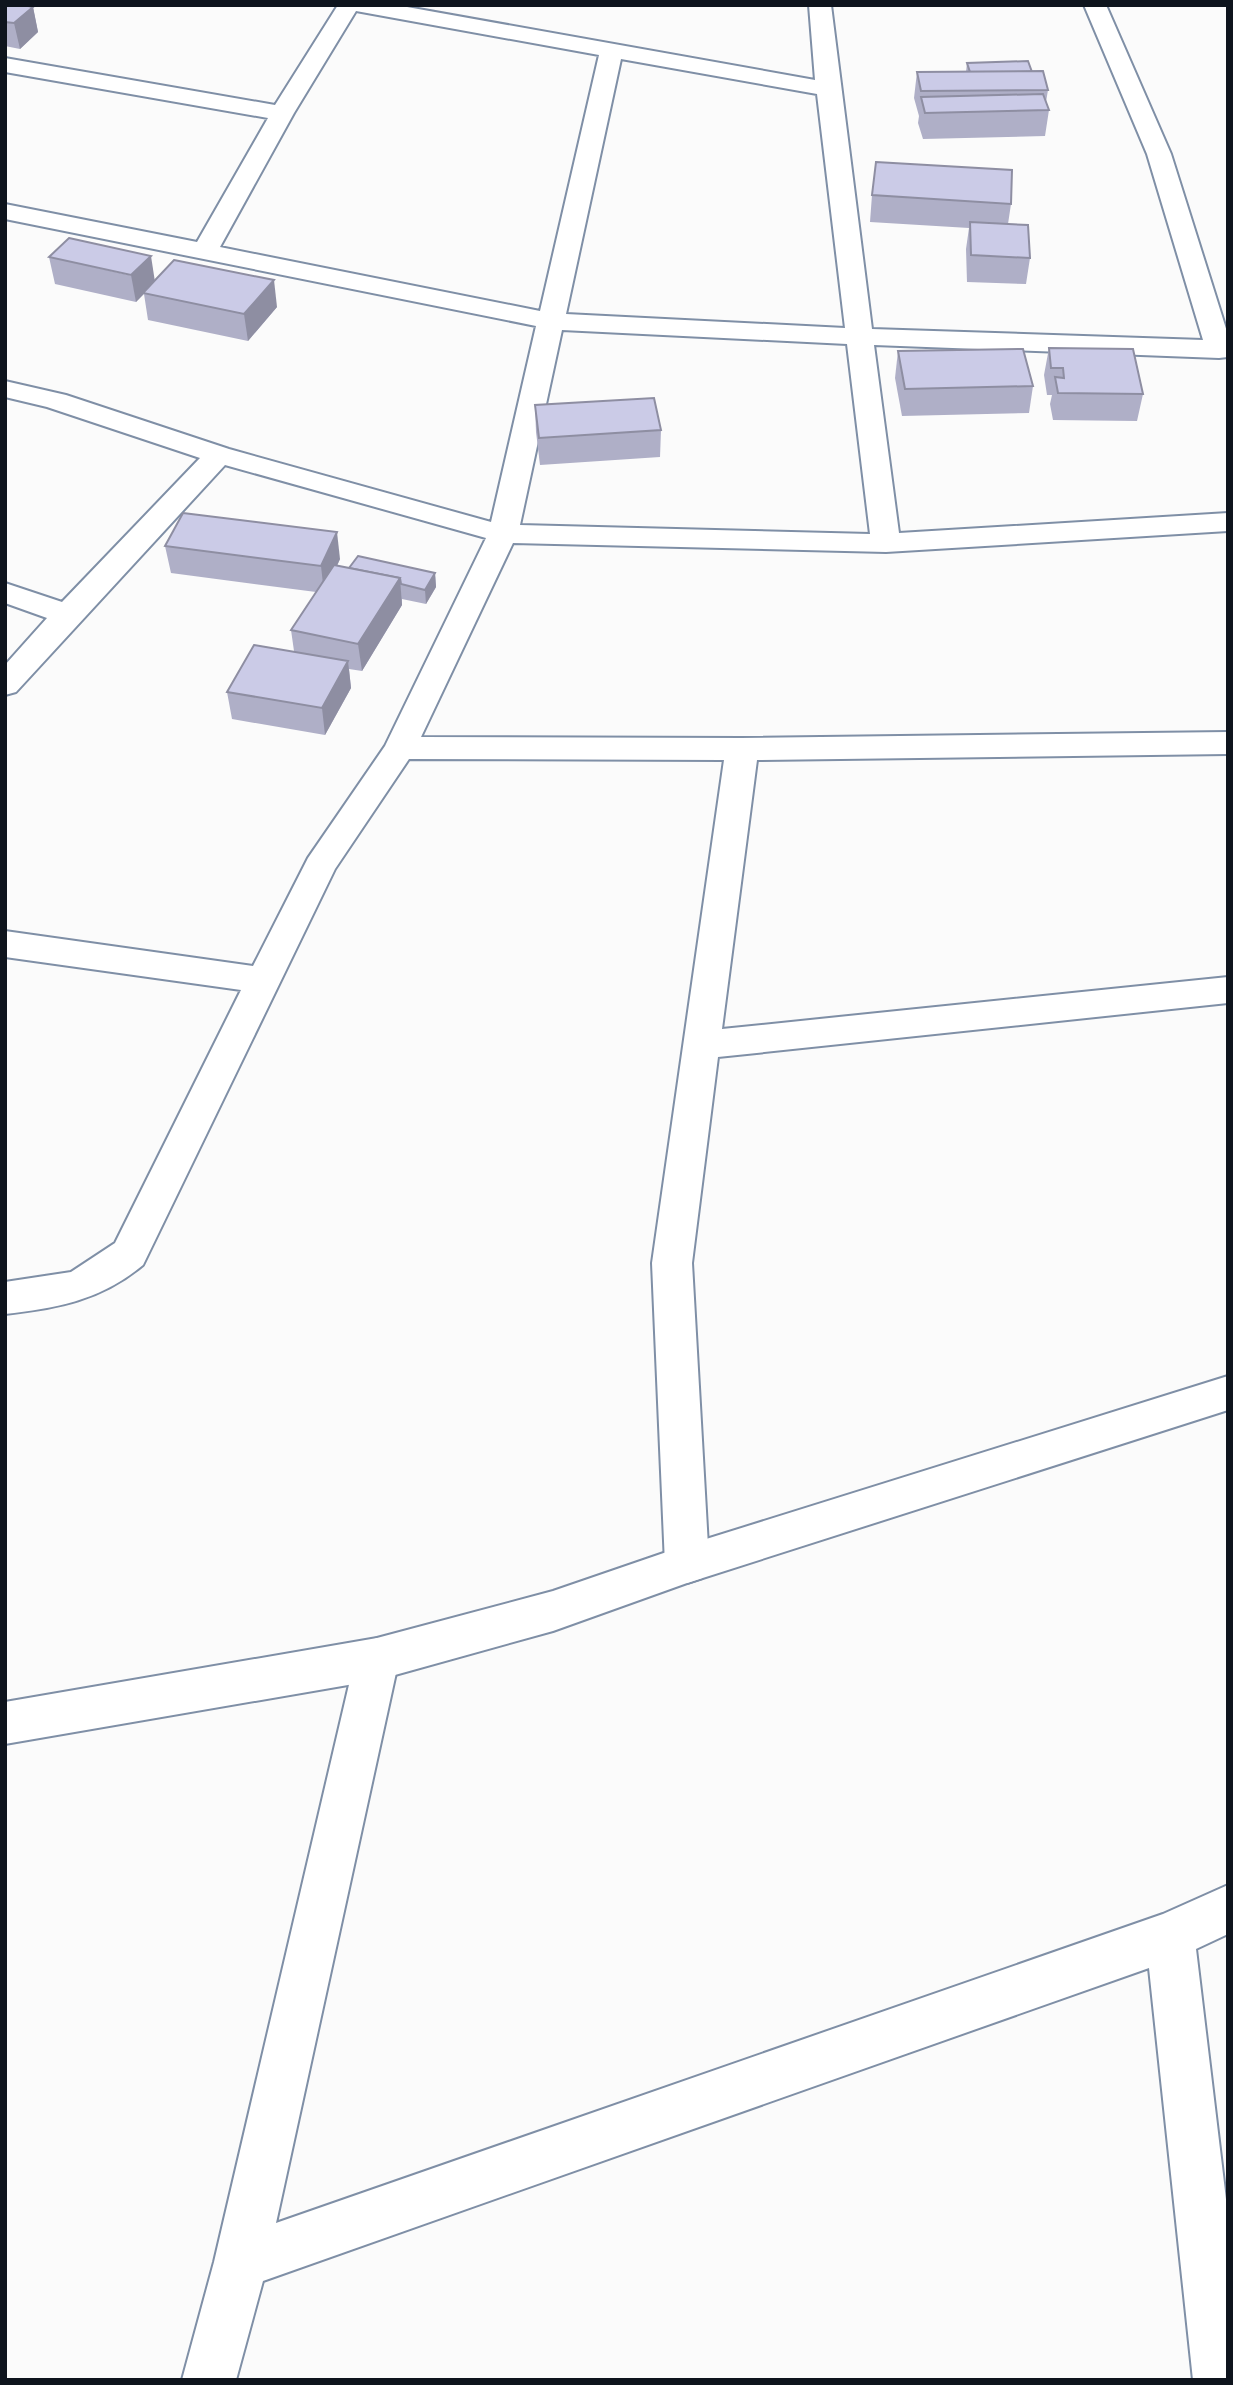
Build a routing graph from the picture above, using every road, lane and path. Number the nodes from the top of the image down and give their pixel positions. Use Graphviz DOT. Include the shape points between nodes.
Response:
graph roads {
  1 [pos="349,5"];
  2 [pos="356,5"];
  3 [pos="820,5"];
  4 [pos="1095,5"];
  5 [pos="612,50"];
  6 [pos="5,65"];
  7 [pos="828,89"];
  8 [pos="282,113"];
  9 [pos="5,211"];
  10 [pos="205,251"];
  11 [pos="550,321"];
  12 [pos="861,337"];
  13 [pos="1223,350"];
  14 [pos="5,389"];
  15 [pos="219,455"];
  16 [pos="1228,522"];
  17 [pos="503,534"];
  18 [pos="886,543"];
  19 [pos="5,592"];
  20 [pos="66,615"];
  21 [pos="5,685"];
  22 [pos="1228,743"];
  23 [pos="401,748"];
  24 [pos="742,749"];
  25 [pos="5,944"];
  26 [pos="263,980"];
  27 [pos="1228,990"];
  28 [pos="702,1045"];
  29 [pos="5,1298"];
  30 [pos="1228,1393"];
  31 [pos="687,1564"];
  32 [pos="377,1659"];
  33 [pos="5,1723"];
  34 [pos="1228,1909"];
  35 [pos="1170,1936"];
  36 [pos="241,2262"];
  37 [pos="209,2380"];
  38 [pos="1220,2380"];
  1 -- 8 [label="street"];
  2 -- 5 [label="street"];
  3 -- 7 [label="street"];
  4 -- 13 [label="street" via="1159,154"];
  5 -- 7 [label="street"];
  5 -- 11 [label="street"];
  6 -- 8 [label="street"];
  7 -- 12 [label="street"];
  8 -- 10 [label="street"];
  9 -- 10 [label="street"];
  10 -- 11 [label="street"];
  11 -- 12 [label="street"];
  11 -- 17 [label="street"];
  12 -- 13 [label="street"];
  12 -- 18 [label="street"];
  14 -- 15 [label="street"];
  15 -- 17 [label="street"];
  15 -- 20 [label="street"];
  16 -- 18 [label="street"];
  17 -- 18 [label="street"];
  17 -- 23 [label="street"];
  19 -- 20 [label="street"];
  20 -- 21 [label="street"];
  22 -- 24 [label="street"];
  23 -- 24 [label="street"];
  23 -- 26 [label="street" via="320,866"];
  24 -- 28 [label="street"];
  25 -- 26 [label="street"];
  26 -- 29 [label="street" via="129,1254 104,1276 72,1290"];
  27 -- 28 [label="street"];
  28 -- 31 [label="street" via="672,1264"];
  30 -- 31 [label="street"];
  31 -- 32 [label="street" via="553,1611"];
  32 -- 33 [label="street"];
  32 -- 36 [label="street"];
  34 -- 35 [label="street"];
  35 -- 36 [label="street"];
  35 -- 38 [label="street"];
  36 -- 37 [label="street"];
}
